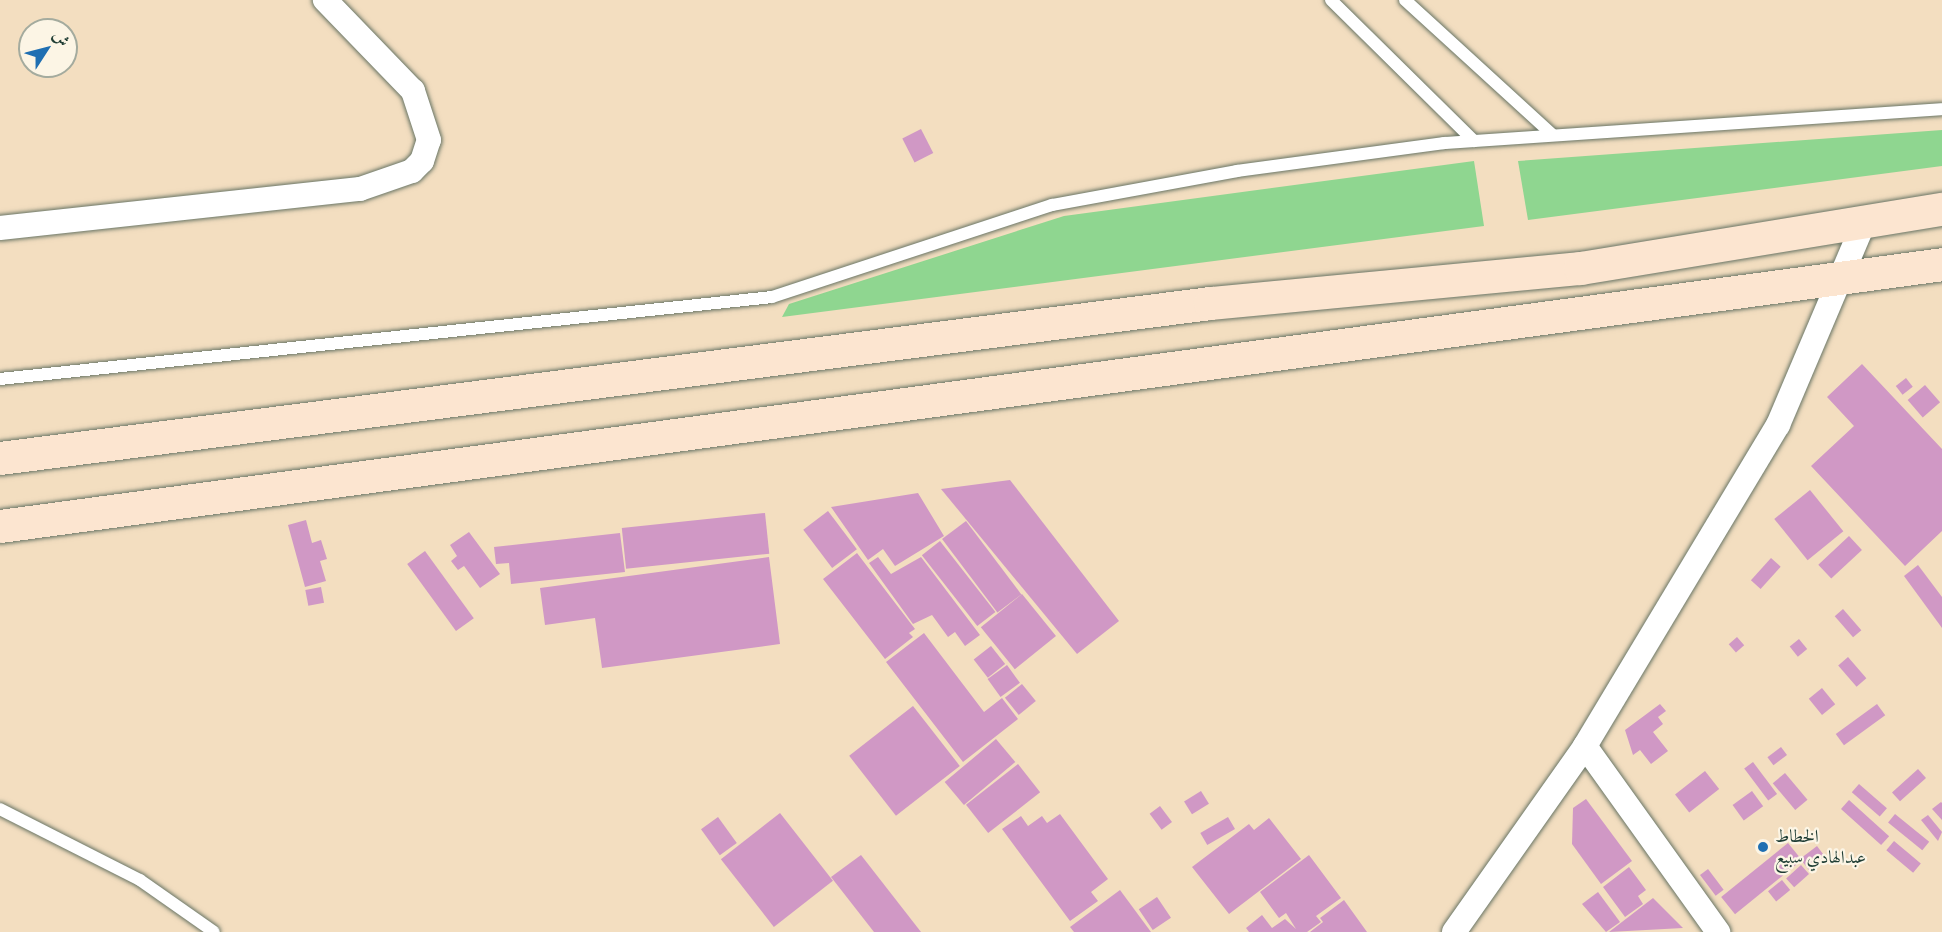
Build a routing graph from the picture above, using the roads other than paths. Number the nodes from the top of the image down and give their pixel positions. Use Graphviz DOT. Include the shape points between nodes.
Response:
graph roads {
  1 [pos="325,0"];
  2 [pos="1331,0"];
  3 [pos="1405,0"];
  4 [pos="1942,109"];
  5 [pos="1553,135"];
  6 [pos="1474,141"];
  7 [pos="1942,209"];
  8 [pos="1864,222"];
  9 [pos="0,228"];
  10 [pos="1942,264"];
  11 [pos="1842,275"];
  12 [pos="0,379"];
  13 [pos="0,458"];
  14 [pos="0,526"];
  15 [pos="1585,746"];
  16 [pos="0,808"];
  17 [pos="214,932"];
  18 [pos="1454,932"];
  19 [pos="1718,932"];
  1 -- 9 [label="street" via="413,91 429,140 422,161 412,171 360,189"];
  2 -- 6 [label="lane"];
  3 -- 5 [label="lane"];
  4 -- 5 [label="lane"];
  5 -- 6 [label="lane"];
  6 -- 12 [label="lane" via="1237,171 1052,205 772,297"];
  7 -- 8 [label="main road"];
  8 -- 11 [label="street"];
  8 -- 13 [label="main road" via="1580,268 1198,304"];
  10 -- 11 [label="main road"];
  11 -- 14 [label="main road"];
  11 -- 15 [label="street" via="1778,425"];
  15 -- 18 [label="street"];
  15 -- 19 [label="street"];
  16 -- 17 [label="lane" via="140,880"];
}
